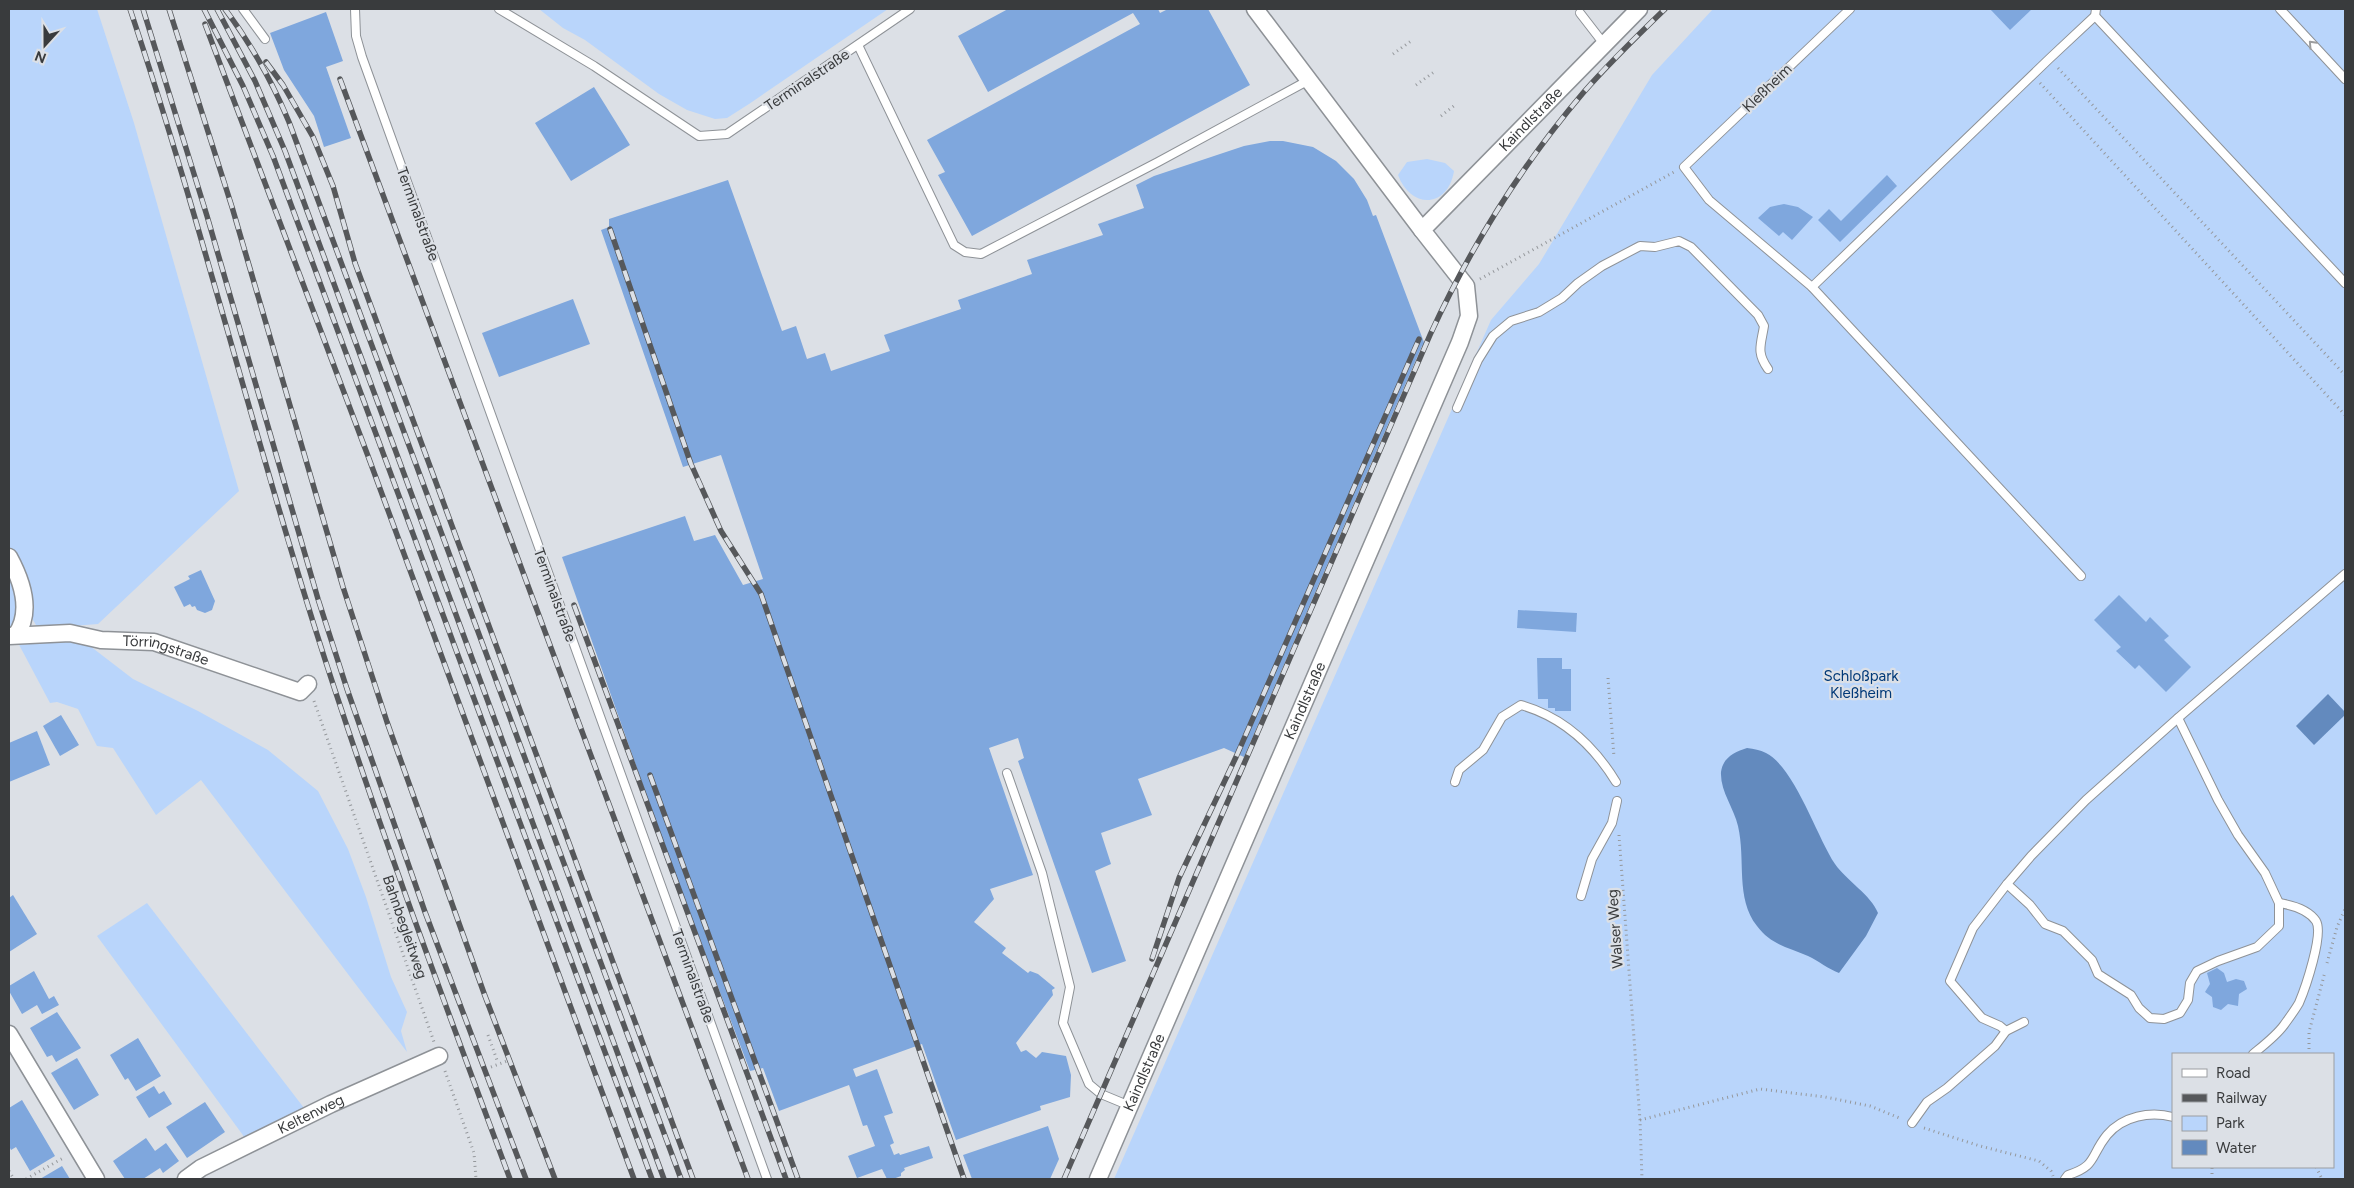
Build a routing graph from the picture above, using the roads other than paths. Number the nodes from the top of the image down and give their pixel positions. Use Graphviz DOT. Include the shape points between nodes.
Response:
graph roads {
  1 [pos="243,9"];
  2 [pos="355,9"];
  3 [pos="499,9"];
  4 [pos="910,9"];
  5 [pos="1255,9"];
  6 [pos="1639,9"];
  7 [pos="1850,9"];
  8 [pos="2280,9"];
  9 [pos="1580,13"];
  10 [pos="2096,13"];
  11 [pos="265,39"];
  12 [pos="1604,44"];
  13 [pos="858,46"];
  14 [pos="2345,79"];
  15 [pos="1309,80"];
  16 [pos="1422,230"];
  17 [pos="2345,283"];
  18 [pos="1812,287"];
  19 [pos="1768,369"];
  20 [pos="1457,408"];
  21 [pos="9,557"];
  22 [pos="2345,574"];
  23 [pos="2081,576"];
  24 [pos="13,636"];
  25 [pos="308,684"];
  26 [pos="2178,718"];
  27 [pos="1007,773"];
  28 [pos="1454,782"];
  29 [pos="1616,782"];
  30 [pos="1617,801"];
  31 [pos="2007,884"];
  32 [pos="1581,896"];
  33 [pos="2279,903"];
  34 [pos="2024,1022"];
  35 [pos="2006,1031"];
  36 [pos="9,1034"];
  37 [pos="2254,1053"];
  38 [pos="439,1056"];
  39 [pos="1130,1106"];
  40 [pos="2172,1116"];
  41 [pos="1912,1123"];
  42 [pos="96,1179"];
  43 [pos="186,1179"];
  44 [pos="767,1179"];
  45 [pos="1098,1179"];
  46 [pos="2065,1179"];
  1 -- 11 [label="lane"];
  2 -- 44 [label="lane, Terminalstraße" via="356,36 362,58"];
  3 -- 13 [label="lane, Terminalstraße" via="594,66 699,136 727,134"];
  4 -- 13 [label="lane, Terminalstraße"];
  5 -- 15 [label="street"];
  6 -- 12 [label="street, Kaindlstraße"];
  7 -- 18 [label="lane, Kleßheim" via="1684,167 1708,200"];
  14 -- 8 [label="lane, one-way"];
  9 -- 12 [label="lane"];
  10 -- 17 [label="lane"];
  10 -- 18 [label="lane"];
  12 -- 16 [label="street, Kaindlstraße"];
  13 -- 15 [label="lane" via="954,244 964,252 981,254"];
  15 -- 16 [label="street"];
  16 -- 39 [label="street, Kaindlstraße" via="1466,286 1470,316"];
  18 -- 23 [label="lane"];
  19 -- 20 [label="lane" via="1760,358 1764,326 1758,315 1691,247 1679,241 1640,246 1602,266 1539,312 1511,321 1494,336 1474,368"];
  21 -- 24 [label="street, Törringstraße" via="24,598 24,625"];
  22 -- 26 [label="lane"];
  24 -- 25 [label="street, Törringstraße" via="70,633 102,640 154,642 300,692"];
  26 -- 31 [label="lane" via="2086,800"];
  26 -- 33 [label="lane" via="2218,800 2265,873"];
  27 -- 39 [label="lane" via="1042,873 1070,987 1063,1023 1089,1084 1101,1094"];
  28 -- 29 [label="lane" via="1459,770 1484,750 1502,717 1522,705 1541,711 1579,737 1597,753"];
  30 -- 32 [label="lane" via="1612,823 1592,859"];
  31 -- 33 [label="lane" via="2045,924 2063,931 2092,960 2098,974 2131,995 2150,1018 2164,1019 2180,1013 2188,1000 2190,983 2197,971 2257,947 2279,926"];
  31 -- 35 [label="lane" via="1974,928 1950,981 1982,1018"];
  33 -- 37 [label="lane" via="2305,911 2316,921 2319,930 2299,1001 2282,1028"];
  34 -- 35 [label="lane"];
  35 -- 41 [label="lane" via="1995,1046 1927,1102"];
  36 -- 42 [label="street"];
  38 -- 43 [label="street, Keltenweg" via="322,1108 201,1168"];
  39 -- 45 [label="street, Kaindlstraße"];
  40 -- 46 [label="lane" via="2144,1114 2124,1122 2108,1134 2091,1163"];
}
